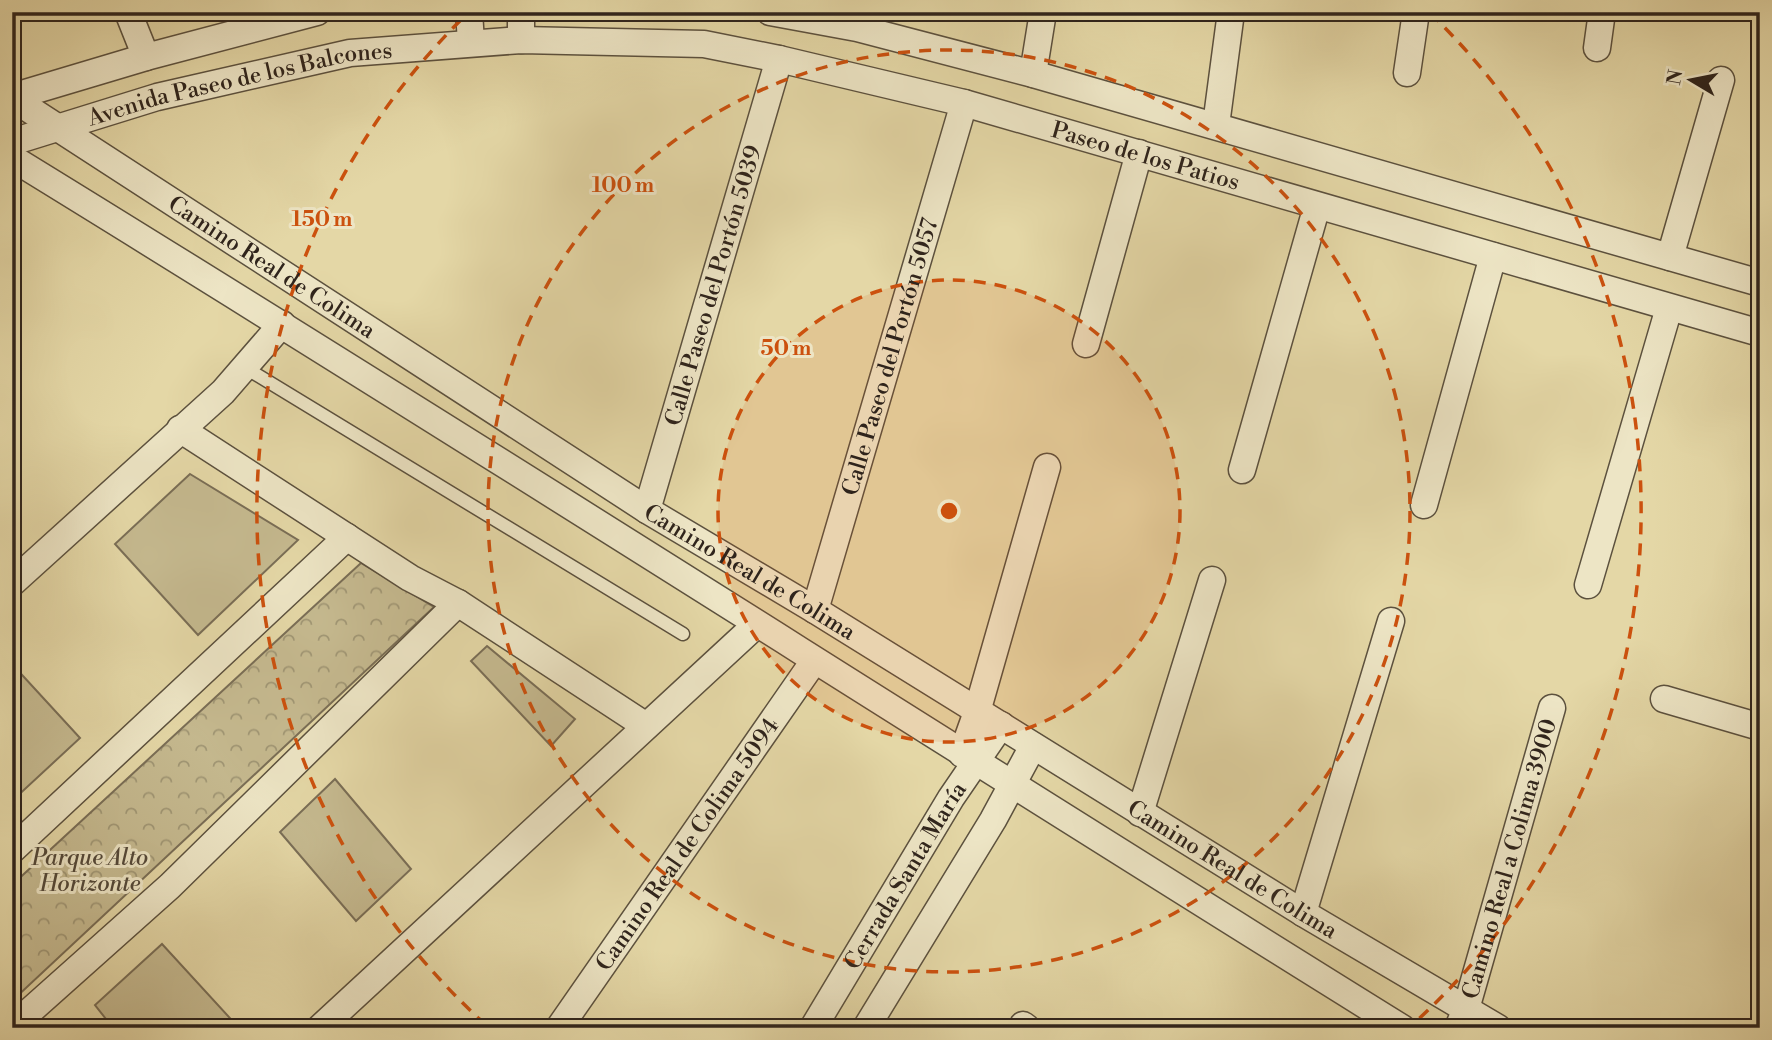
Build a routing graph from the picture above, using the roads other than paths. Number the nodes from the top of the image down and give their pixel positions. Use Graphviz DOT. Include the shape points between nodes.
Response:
graph roads {
  1 [pos="128,12"];
  2 [pos="317,12"];
  3 [pos="469,12"];
  4 [pos="521,12"];
  5 [pos="770,12"];
  6 [pos="1042,12"];
  7 [pos="1231,12"];
  8 [pos="1416,12"];
  9 [pos="1602,12"];
  10 [pos="858,20"];
  11 [pos="521,40"];
  12 [pos="471,42"];
  13 [pos="1597,48"];
  14 [pos="146,57"];
  15 [pos="779,59"];
  16 [pos="1407,73"];
  17 [pos="1033,74"];
  18 [pos="1721,80"];
  19 [pos="12,97"];
  20 [pos="964,103"];
  21 [pos="1216,125"];
  22 [pos="58,127"];
  23 [pos="12,142"];
  24 [pos="1139,153"];
  25 [pos="12,158"];
  26 [pos="1317,206"];
  27 [pos="1493,256"];
  28 [pos="1670,257"];
  29 [pos="1760,283"];
  30 [pos="1669,308"];
  31 [pos="355,320"];
  32 [pos="282,324"];
  33 [pos="1760,333"];
  34 [pos="1086,344"];
  35 [pos="332,355"];
  36 [pos="244,367"];
  37 [pos="180,429"];
  38 [pos="1047,467"];
  39 [pos="1242,470"];
  40 [pos="1424,506"];
  41 [pos="647,510"];
  42 [pos="347,537"];
  43 [pos="1212,580"];
  44 [pos="12,583"];
  45 [pos="1588,585"];
  46 [pos="458,603"];
  47 [pos="815,610"];
  48 [pos="1391,621"];
  49 [pos="756,625"];
  50 [pos="682,634"];
  51 [pos="814,661"];
  52 [pos="1664,699"];
  53 [pos="1552,708"];
  54 [pos="977,712"];
  55 [pos="1001,725"];
  56 [pos="646,726"];
  57 [pos="1760,727"];
  58 [pos="1034,746"];
  59 [pos="969,759"];
  60 [pos="1012,785"];
  61 [pos="1140,813"];
  62 [pos="12,850"];
  63 [pos="1303,913"];
  64 [pos="1462,1018"];
  65 [pos="12,1027"];
  66 [pos="320,1028"];
  67 [pos="559,1028"];
  68 [pos="813,1028"];
  69 [pos="866,1028"];
  70 [pos="1402,1028"];
  71 [pos="1498,1028"];
  1 -- 14 [label="street"];
  2 -- 14 [label="street, Avenida Paseo de los Balcones"];
  3 -- 12 [label="street"];
  4 -- 11 [label="street"];
  5 -- 10 [label="street, Paseo de los Patios"];
  6 -- 17 [label="street"];
  7 -- 21 [label="street"];
  8 -- 16 [label="street"];
  9 -- 13 [label="street"];
  10 -- 17 [label="street, Paseo de los Patios"];
  11 -- 12 [label="street, Avenida Paseo de los Balcones"];
  11 -- 15 [label="street, Paseo de los Patios" via="704,44"];
  12 -- 22 [label="street, Avenida Paseo de los Balcones" via="351,53 157,97"];
  14 -- 19 [label="street, Avenida Paseo de los Balcones"];
  15 -- 20 [label="street, Paseo de los Patios"];
  15 -- 41 [label="street, Calle Paseo del Portón 5039"];
  17 -- 21 [label="street, Paseo de los Patios"];
  18 -- 28 [label="street"];
  19 -- 22 [label="street, Camino Real de Colima"];
  20 -- 24 [label="street, Paseo de los Patios"];
  20 -- 47 [label="street, Calle Paseo del Portón 5057"];
  21 -- 28 [label="street, Paseo de los Patios"];
  22 -- 23 [label="street, Avenida Paseo de los Balcones"];
  22 -- 31 [label="street, Camino Real de Colima"];
  24 -- 26 [label="street, Paseo de los Patios"];
  24 -- 34 [label="street"];
  25 -- 32 [label="street, Camino Real de Colima"];
  26 -- 27 [label="street, Paseo de los Patios"];
  26 -- 39 [label="street"];
  27 -- 30 [label="street, Paseo de los Patios"];
  27 -- 40 [label="street"];
  28 -- 29 [label="street, Paseo de los Patios"];
  30 -- 33 [label="street, Paseo de los Patios"];
  30 -- 45 [label="street"];
  31 -- 35 [label="street"];
  31 -- 41 [label="street, Camino Real de Colima"];
  32 -- 35 [label="street, Camino Real de Colima"];
  32 -- 36 [label="street"];
  35 -- 49 [label="street, Camino Real de Colima"];
  36 -- 37 [label="street"];
  36 -- 50 [label="lane"];
  37 -- 42 [label="street"];
  37 -- 44 [label="street"];
  38 -- 54 [label="street"];
  41 -- 47 [label="street, Camino Real de Colima"];
  42 -- 46 [label="street"];
  42 -- 62 [label="street"];
  43 -- 61 [label="street"];
  46 -- 56 [label="street"];
  46 -- 65 [label="street" via="170,886"];
  47 -- 54 [label="street, Camino Real de Colima"];
  48 -- 63 [label="street"];
  49 -- 51 [label="street, Camino Real de Colima"];
  49 -- 56 [label="street"];
  51 -- 59 [label="street, Camino Real de Colima"];
  51 -- 67 [label="street, Camino Real de Colima 5094"];
  52 -- 57 [label="street"];
  53 -- 64 [label="street, Camino Real a Colima 3900"];
  54 -- 55 [label="street, Camino Real de Colima"];
  54 -- 59 [label="street"];
  55 -- 58 [label="street, Camino Real de Colima"];
  55 -- 59 [label="street, Cerrada Santa María"];
  56 -- 66 [label="street"];
  58 -- 60 [label="street, Cerrada Santa María"];
  58 -- 61 [label="street, Camino Real de Colima"];
  59 -- 60 [label="street, Camino Real de Colima"];
  59 -- 68 [label="street, Cerrada Santa María"];
  60 -- 69 [label="street, Cerrada Santa María"];
  60 -- 70 [label="street, Camino Real de Colima"];
  61 -- 63 [label="street, Camino Real de Colima"];
  63 -- 64 [label="street, Camino Real de Colima"];
  64 -- 71 [label="street, Camino Real de Colima"];
}
